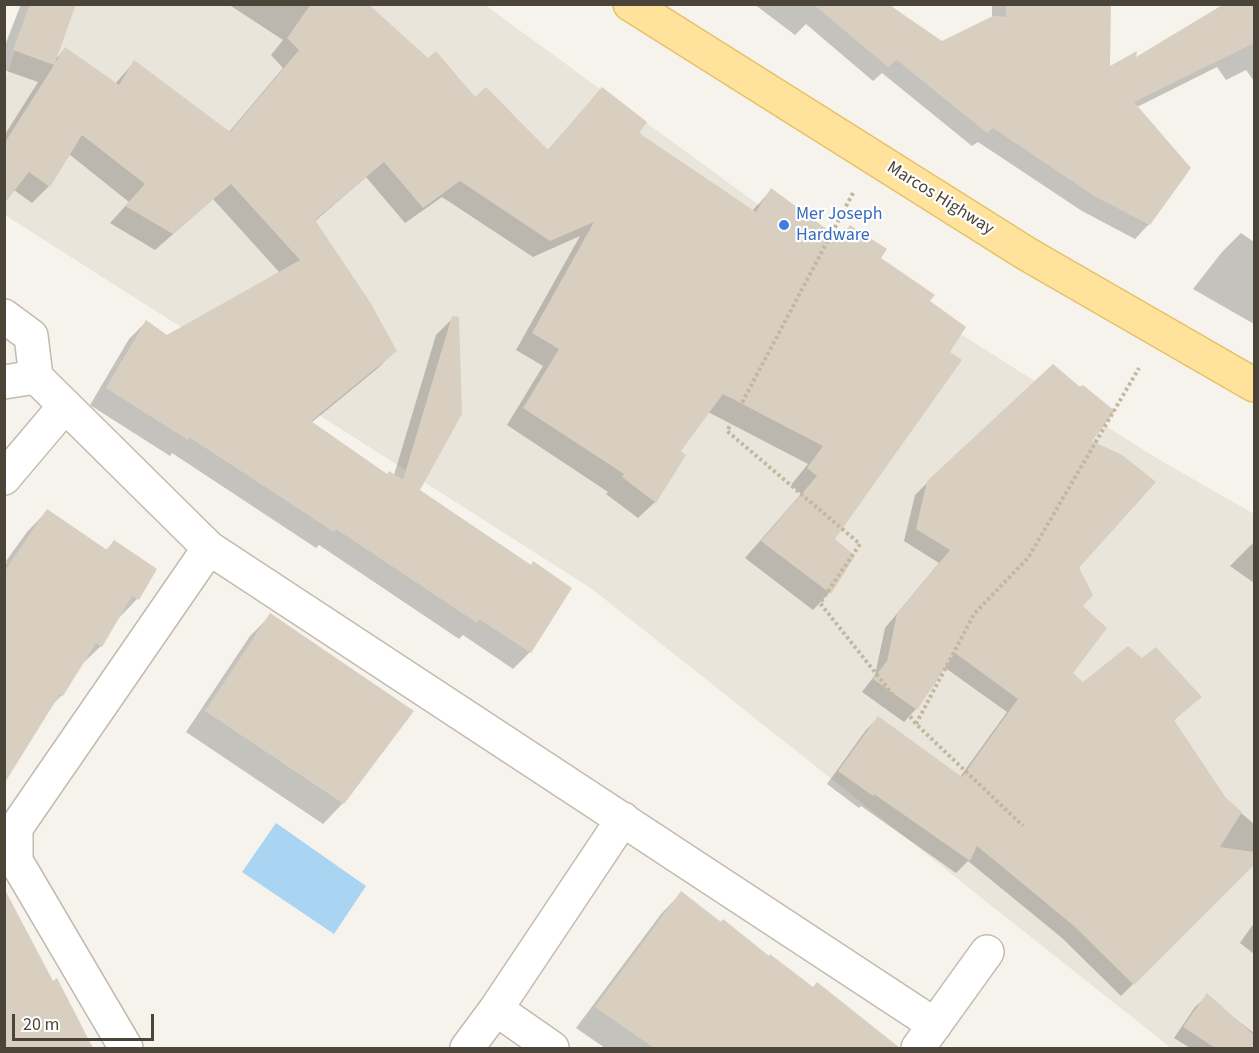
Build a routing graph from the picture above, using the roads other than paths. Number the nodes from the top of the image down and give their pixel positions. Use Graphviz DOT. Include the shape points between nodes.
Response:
graph roads {
  1 [pos="630,4"];
  2 [pos="4,316"];
  3 [pos="20,380"];
  4 [pos="1254,385"];
  5 [pos="64,407"];
  6 [pos="4,478"];
  7 [pos="209,548"];
  8 [pos="623,819"];
  9 [pos="987,952"];
  10 [pos="496,1009"];
  11 [pos="926,1037"];
  12 [pos="126,1048"];
  13 [pos="467,1048"];
  14 [pos="552,1048"];
  1 -- 4 [label="main road, Marcos Highway" via="1027,254"];
  2 -- 3 [label="street" via="31,336"];
  3 -- 5 [label="street"];
  5 -- 6 [label="street"];
  5 -- 7 [label="street"];
  7 -- 8 [label="street"];
  7 -- 12 [label="street" via="16,828 16,861"];
  8 -- 10 [label="street"];
  8 -- 11 [label="street"];
  9 -- 11 [label="street"];
  10 -- 13 [label="street"];
  10 -- 14 [label="street"];
}
